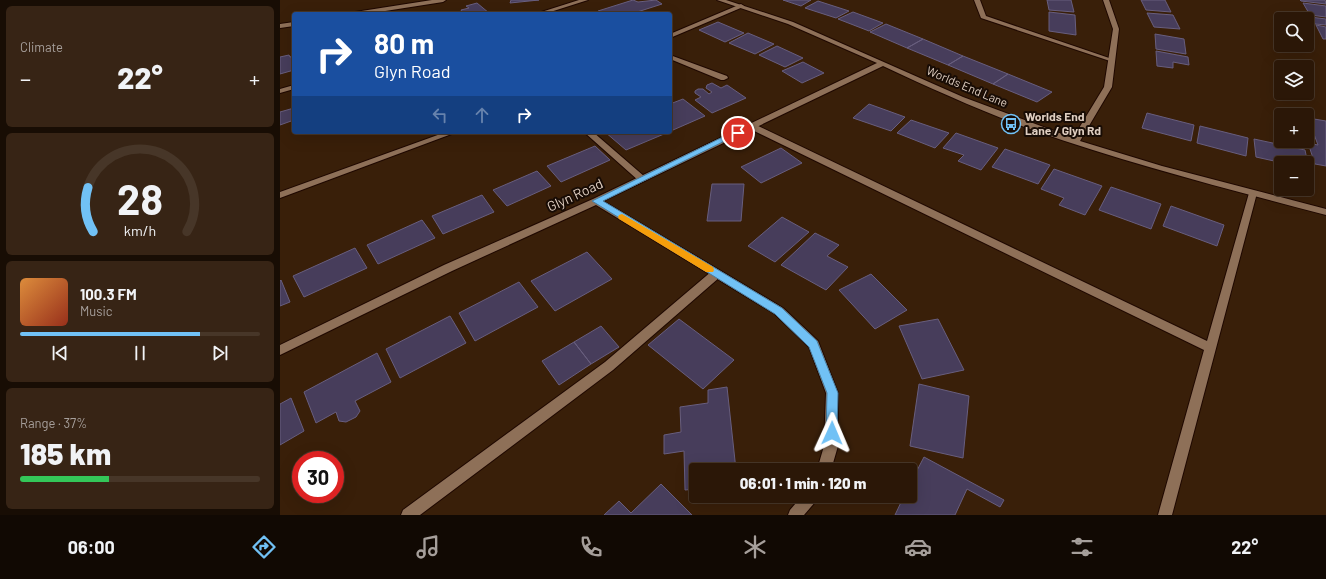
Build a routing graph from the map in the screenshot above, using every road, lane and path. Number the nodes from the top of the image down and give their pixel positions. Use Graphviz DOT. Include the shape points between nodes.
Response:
graph roads {
  1 [pos="443,0"];
  2 [pos="585,0"];
  3 [pos="720,0"];
  4 [pos="977,0"];
  5 [pos="1106,0"];
  6 [pos="741,6"];
  7 [pos="368,12"];
  8 [pos="545,12"];
  9 [pos="292,24"];
  10 [pos="280,26"];
  11 [pos="672,35"];
  12 [pos="672,58"];
  13 [pos="1112,60"];
  14 [pos="881,64"];
  15 [pos="724,78"];
  16 [pos="292,88"];
  17 [pos="280,91"];
  18 [pos="751,126"];
  19 [pos="448,134"];
  20 [pos="590,134"];
  21 [pos="1076,141"];
  22 [pos="642,179"];
  23 [pos="1253,193"];
  24 [pos="280,195"];
  25 [pos="596,201"];
  26 [pos="1326,212"];
  27 [pos="716,274"];
  28 [pos="1210,348"];
  29 [pos="280,350"];
  30 [pos="826,463"];
  31 [pos="805,503"];
  32 [pos="408,515"];
  33 [pos="795,515"];
  34 [pos="1165,515"];
  1 -- 7 [label="street"];
  2 -- 8 [label="street"];
  3 -- 6 [label="street, Worlds End Lane"];
  4 -- 13 [label="street" via="983,17"];
  5 -- 13 [label="street" via="1116,30"];
  6 -- 11 [label="street"];
  6 -- 14 [label="street, Worlds End Lane" via="793,24"];
  9 -- 10 [label="street"];
  12 -- 15 [label="street"];
  13 -- 21 [label="street" via="1108,87"];
  14 -- 18 [label="street, Glyn Road"];
  14 -- 21 [label="street, Worlds End Lane" via="995,113"];
  16 -- 17 [label="street"];
  18 -- 22 [label="street, Glyn Road"];
  18 -- 28 [label="street"];
  19 -- 24 [label="street"];
  20 -- 22 [label="street"];
  21 -- 23 [label="street, Worlds End Lane" via="1176,173"];
  22 -- 25 [label="street, Glyn Road"];
  23 -- 26 [label="street, Worlds End Lane"];
  23 -- 28 [label="street"];
  25 -- 27 [label="street"];
  25 -- 29 [label="street, Glyn Road" via="448,268"];
  27 -- 30 [label="street" via="779,311 814,344 832,393 831,446"];
  27 -- 32 [label="street" via="609,366"];
  28 -- 34 [label="street"];
  31 -- 33 [label="street"];
}
